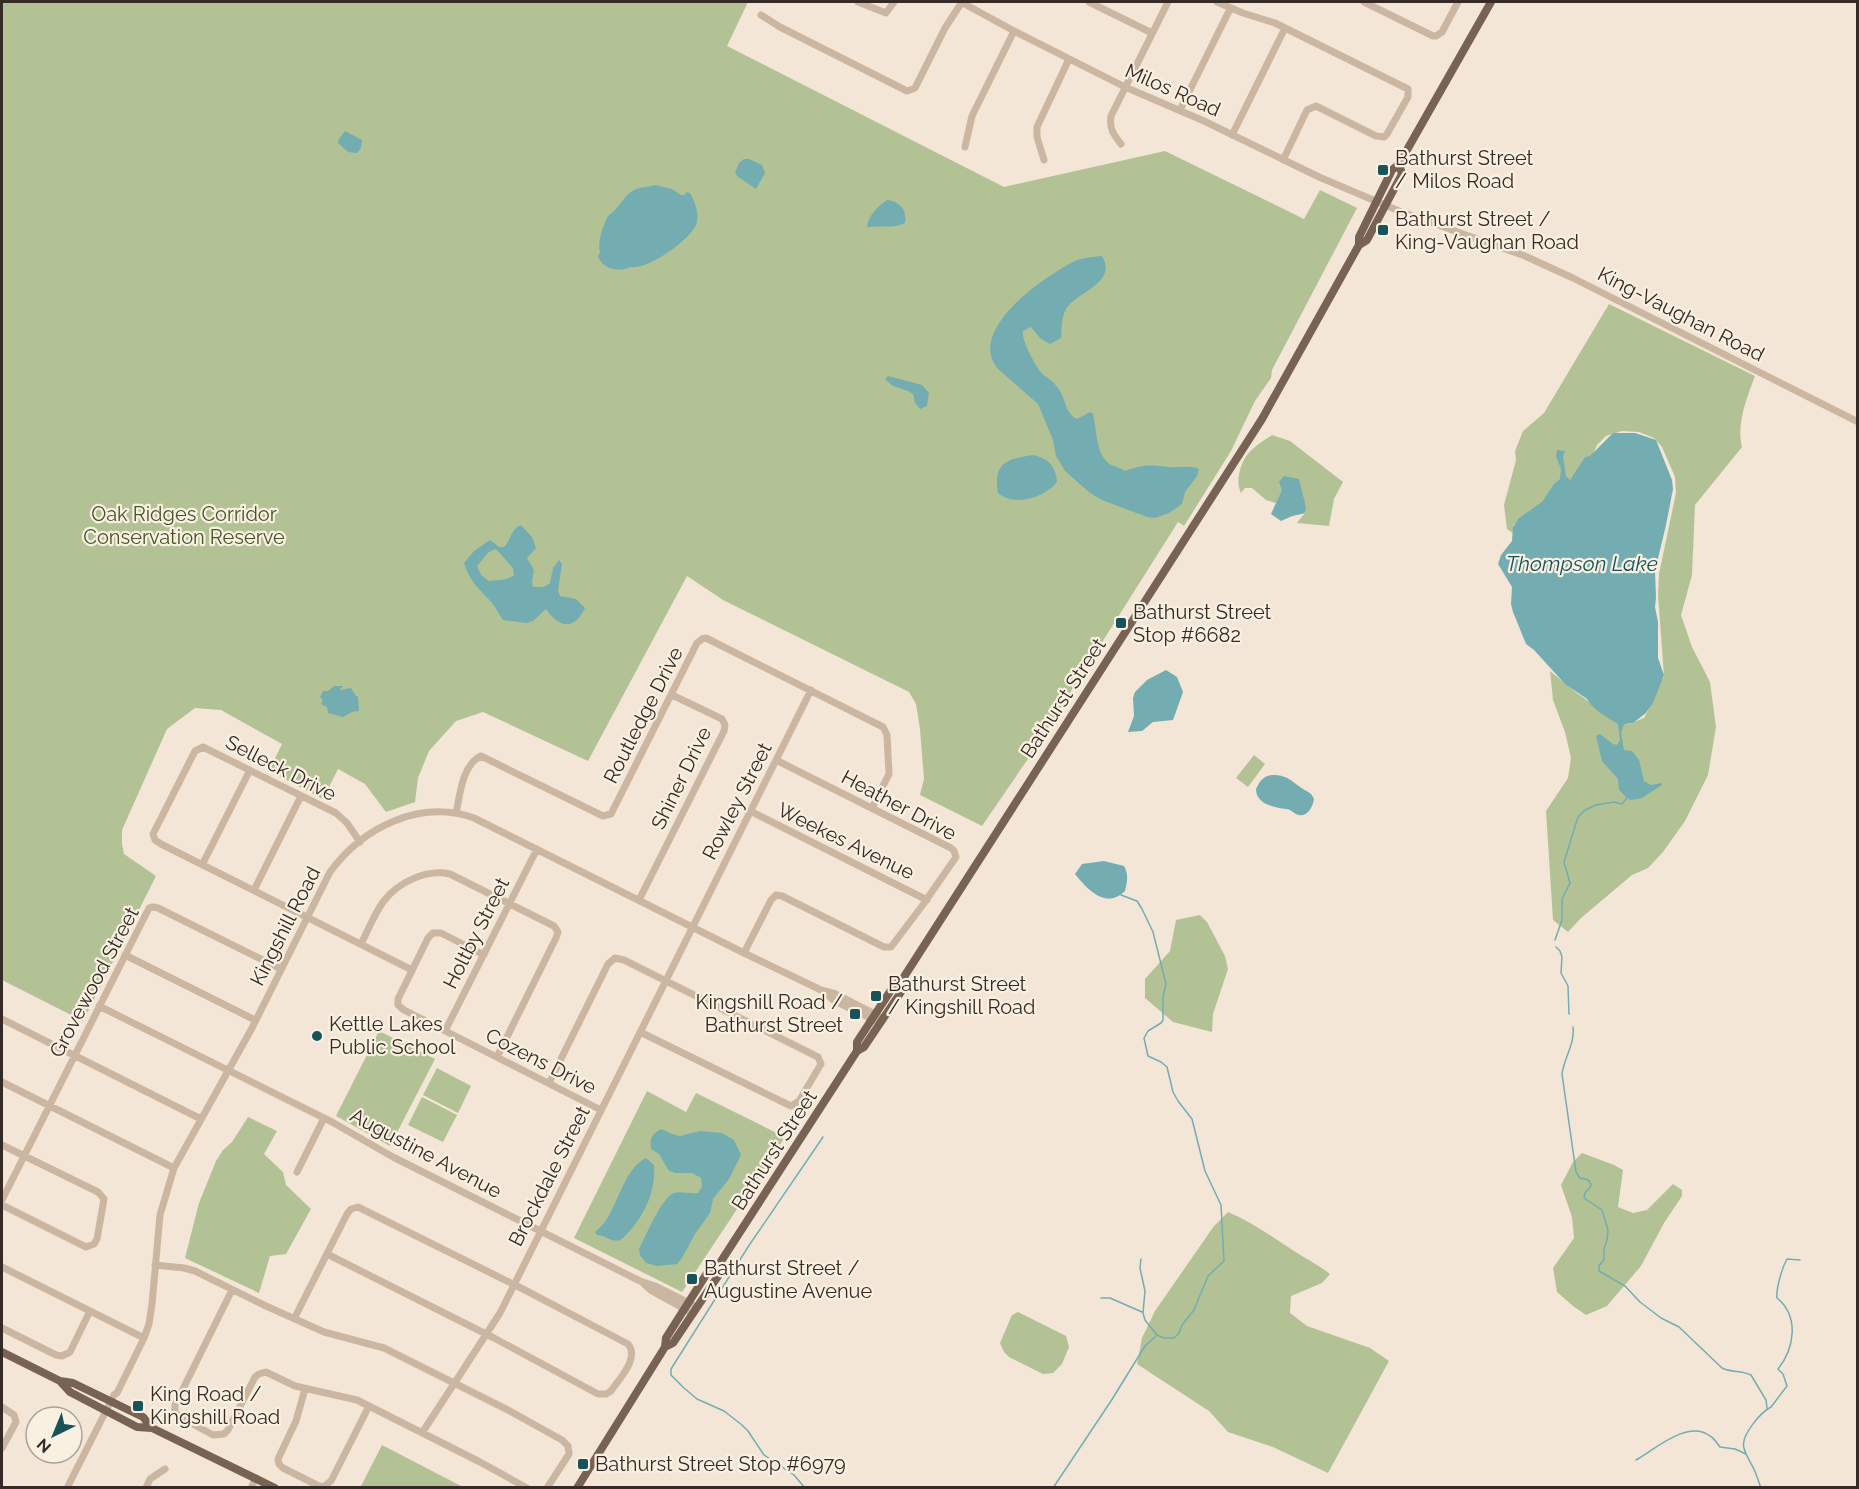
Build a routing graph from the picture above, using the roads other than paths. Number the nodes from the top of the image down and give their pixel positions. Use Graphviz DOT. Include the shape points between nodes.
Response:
graph roads {
  1 [pos="858,2"];
  2 [pos="894,2"];
  3 [pos="962,2"];
  4 [pos="1089,2"];
  5 [pos="1168,2"];
  6 [pos="1216,2"];
  7 [pos="1364,2"];
  8 [pos="1458,2"];
  9 [pos="1491,2"];
  10 [pos="1230,9"];
  11 [pos="760,15"];
  12 [pos="1285,28"];
  13 [pos="1014,31"];
  14 [pos="1152,33"];
  15 [pos="1070,59"];
  16 [pos="1125,87"];
  17 [pos="1180,110"];
  18 [pos="1232,135"];
  19 [pos="1122,144"];
  20 [pos="965,147"];
  21 [pos="1044,160"];
  22 [pos="1283,160"];
  23 [pos="1399,164"];
  24 [pos="1376,201"];
  25 [pos="1385,205"];
  26 [pos="1359,245"];
  27 [pos="1857,422"];
  28 [pos="812,690"];
  29 [pos="672,695"];
  30 [pos="776,760"];
  31 [pos="250,770"];
  32 [pos="301,796"];
  33 [pos="873,808"];
  34 [pos="750,811"];
  35 [pos="456,813"];
  36 [pos="360,842"];
  37 [pos="537,849"];
  38 [pos="202,865"];
  39 [pos="254,890"];
  40 [pos="639,900"];
  41 [pos="927,900"];
  42 [pos="509,903"];
  43 [pos="307,917"];
  44 [pos="692,927"];
  45 [pos="361,944"];
  46 [pos="744,953"];
  47 [pos="125,955"];
  48 [pos="484,955"];
  49 [pos="281,969"];
  50 [pos="412,970"];
  51 [pos="665,981"];
  52 [pos="99,1006"];
  53 [pos="2,1019"];
  54 [pos="878,1019"];
  55 [pos="255,1020"];
  56 [pos="445,1031"];
  57 [pos="640,1032"];
  58 [pos="74,1056"];
  59 [pos="496,1057"];
  60 [pos="228,1071"];
  61 [pos="2,1082"];
  62 [pos="549,1083"];
  63 [pos="49,1105"];
  64 [pos="601,1110"];
  65 [pos="324,1118"];
  66 [pos="201,1119"];
  67 [pos="2,1145"];
  68 [pos="23,1156"];
  69 [pos="174,1168"];
  70 [pos="297,1172"];
  71 [pos="2,1200"];
  72 [pos="2,1205"];
  73 [pos="540,1230"];
  74 [pos="327,1254"];
  75 [pos="155,1265"];
  76 [pos="718,1266"];
  77 [pos="2,1267"];
  78 [pos="514,1284"];
  79 [pos="232,1290"];
  80 [pos="686,1306"];
  81 [pos="695,1310"];
  82 [pos="90,1311"];
  83 [pos="294,1319"];
  84 [pos="2,1328"];
  85 [pos="486,1334"];
  86 [pos="144,1338"];
  87 [pos="665,1347"];
  88 [pos="2,1352"];
  89 [pos="60,1381"];
  90 [pos="454,1383"];
  91 [pos="305,1389"];
  92 [pos="110,1401"];
  93 [pos="369,1406"];
  94 [pos="2,1407"];
  95 [pos="106,1411"];
  96 [pos="152,1428"];
  97 [pos="422,1433"];
  98 [pos="2,1448"];
  99 [pos="165,1469"];
  100 [pos="256,1478"];
  101 [pos="67,1488"];
  102 [pos="146,1488"];
  103 [pos="251,1488"];
  104 [pos="275,1488"];
  105 [pos="527,1488"];
  106 [pos="547,1488"];
  107 [pos="577,1488"];
  1 -- 2 [label="street" via="886,13"];
  3 -- 11 [label="street" via="915,88 907,91"];
  3 -- 13 [label="street, Milos Road"];
  4 -- 14 [label="street"];
  5 -- 14 [label="street"];
  6 -- 10 [label="street"];
  7 -- 8 [label="street" via="1436,36"];
  9 -- 23 [label="main road, Bathurst Street"];
  10 -- 12 [label="street"];
  10 -- 17 [label="street"];
  12 -- 18 [label="street"];
  12 -- 22 [label="street" via="1404,86 1409,93 1387,134 1380,138 1311,107"];
  13 -- 15 [label="street, Milos Road"];
  13 -- 20 [label="street" via="972,116"];
  14 -- 16 [label="street"];
  15 -- 16 [label="street, Milos Road"];
  15 -- 21 [label="street" via="1037,127"];
  16 -- 17 [label="street, Milos Road"];
  16 -- 19 [label="street" via="1110,125"];
  17 -- 18 [label="street, Milos Road"];
  18 -- 22 [label="street, Milos Road"];
  22 -- 24 [label="street, Milos Road"];
  23 -- 24 [label="main road, Bathurst Street"];
  23 -- 25 [label="main road, Bathurst Street" via="1402,174"];
  24 -- 25 [label="street, King-Vaughan Road"];
  24 -- 26 [label="main road, Bathurst Street"];
  25 -- 26 [label="main road, Bathurst Street" via="1367,240"];
  25 -- 27 [label="street, King-Vaughan Road" via="1525,256"];
  26 -- 54 [label="main road, Bathurst Street" via="1262,419 902,980 903,989"];
  28 -- 29 [label="street, Routledge Drive" via="706,638 697,644"];
  28 -- 30 [label="street, Rowley Street"];
  28 -- 33 [label="street, Routledge Drive" via="881,725 886,732 889,774"];
  29 -- 35 [label="street, Routledge Drive" via="611,814 603,816 481,756 464,778"];
  29 -- 40 [label="street, Shiner Drive" via="722,719 725,725"];
  30 -- 33 [label="street, Heather Drive"];
  30 -- 34 [label="street, Rowley Street"];
  31 -- 32 [label="street, Selleck Drive"];
  31 -- 38 [label="street"];
  31 -- 38 [label="street, Selleck Drive" via="201,747 195,751 172,795 153,837"];
  32 -- 36 [label="street, Selleck Drive" via="341,817"];
  32 -- 39 [label="street"];
  33 -- 41 [label="street, Heather Drive" via="954,851 954,860"];
  34 -- 41 [label="street, Weekes Avenue"];
  34 -- 44 [label="street, Rowley Street"];
  35 -- 36 [label="street, Kingshill Road" via="434,811 406,816"];
  35 -- 37 [label="street, Kingshill Road"];
  36 -- 43 [label="street, Kingshill Road" via="330,872"];
  37 -- 40 [label="street, Kingshill Road"];
  37 -- 42 [label="street, Holtby Street"];
  38 -- 39 [label="street, Selleck Drive"];
  39 -- 43 [label="street, Selleck Drive"];
  40 -- 44 [label="street, Kingshill Road"];
  41 -- 46 [label="street, Heather Drive" via="889,948 776,896"];
  42 -- 45 [label="street" via="450,874 423,874 387,898"];
  42 -- 48 [label="street, Holtby Street"];
  42 -- 59 [label="street" via="554,926 558,932"];
  43 -- 45 [label="street, Selleck Drive"];
  43 -- 49 [label="street, Kingshill Road"];
  44 -- 46 [label="street, Kingshill Road"];
  44 -- 51 [label="street, Brockdale Street"];
  45 -- 50 [label="street, Selleck Drive"];
  46 -- 54 [label="street, Kingshill Road" via="836,994"];
  47 -- 49 [label="street, Grovewood Street" via="148,909 153,907"];
  47 -- 52 [label="street, Grovewood Street"];
  47 -- 55 [label="street"];
  48 -- 50 [label="street, Cozens Drive" via="435,932 429,936"];
  48 -- 56 [label="street, Holtby Street"];
  49 -- 55 [label="street, Kingshill Road"];
  50 -- 56 [label="street, Cozens Drive" via="398,1005"];
  51 -- 57 [label="street, Brockdale Street"];
  51 -- 57 [label="street" via="818,1058 818,1071 796,1104 788,1106"];
  51 -- 62 [label="street" via="618,958 611,960"];
  52 -- 58 [label="street, Grovewood Street"];
  52 -- 60 [label="street, Augustine Avenue"];
  53 -- 58 [label="street"];
  54 -- 76 [label="main road, Bathurst Street" via="857,1042 857,1051"];
  55 -- 60 [label="street, Kingshill Road"];
  56 -- 59 [label="street, Cozens Drive"];
  57 -- 64 [label="street, Brockdale Street"];
  58 -- 63 [label="street, Grovewood Street"];
  58 -- 66 [label="street"];
  59 -- 62 [label="street, Cozens Drive"];
  60 -- 65 [label="street, Augustine Avenue"];
  60 -- 66 [label="street, Kingshill Road"];
  61 -- 63 [label="street"];
  62 -- 64 [label="street, Cozens Drive"];
  63 -- 68 [label="street, Grovewood Street"];
  63 -- 69 [label="street"];
  64 -- 73 [label="street, Brockdale Street"];
  65 -- 70 [label="street"];
  65 -- 73 [label="street, Augustine Avenue"];
  66 -- 69 [label="street, Kingshill Road"];
  67 -- 68 [label="street"];
  68 -- 71 [label="street, Grovewood Street"];
  68 -- 72 [label="street" via="100,1194 104,1203 97,1239 86,1247"];
  69 -- 75 [label="street, Kingshill Road" via="160,1215"];
  73 -- 78 [label="street, Brockdale Street"];
  73 -- 80 [label="street, Augustine Avenue" via="655,1286"];
  74 -- 78 [label="street" via="347,1214 358,1207"];
  74 -- 83 [label="street"];
  74 -- 85 [label="street"];
  75 -- 79 [label="street" via="195,1271"];
  75 -- 86 [label="street, Kingshill Road"];
  76 -- 80 [label="main road, Bathurst Street" via="710,1270"];
  76 -- 81 [label="main road, Bathurst Street" via="718,1276"];
  77 -- 82 [label="street"];
  78 -- 85 [label="street, Brockdale Street"];
  78 -- 85 [label="street" via="628,1344 632,1358 611,1391 601,1394"];
  79 -- 83 [label="street"];
  79 -- 91 [label="street" via="177,1400 175,1412 213,1435 221,1435 228,1430 259,1374 267,1372"];
  80 -- 81 [label="street, Augustine Avenue"];
  80 -- 87 [label="main road, Bathurst Street" via="666,1338"];
  81 -- 87 [label="main road, Bathurst Street" via="673,1343"];
  82 -- 84 [label="street" via="70,1352 62,1356"];
  82 -- 86 [label="street"];
  83 -- 90 [label="street" via="324,1332 379,1346"];
  85 -- 90 [label="street, Brockdale Street"];
  86 -- 92 [label="street, Kingshill Road"];
  87 -- 107 [label="main road, Bathurst Street"];
  88 -- 89 [label="main road"];
  89 -- 92 [label="main road"];
  89 -- 95 [label="main road" via="70,1392"];
  90 -- 97 [label="street, Brockdale Street"];
  90 -- 106 [label="street" via="566,1443 568,1454"];
  91 -- 93 [label="street" via="349,1397"];
  91 -- 93 [label="street" via="278,1460 285,1470 320,1487 331,1481"];
  92 -- 95 [label="street, Kingshill Road"];
  92 -- 96 [label="main road" via="143,1417"];
  93 -- 97 [label="street"];
  94 -- 98 [label="street" via="14,1415 16,1422"];
  95 -- 96 [label="main road" via="137,1427"];
  95 -- 101 [label="street, Kingshill Road"];
  96 -- 100 [label="main road"];
  97 -- 105 [label="street"];
  99 -- 102 [label="street" via="150,1479"];
  100 -- 103 [label="street"];
  100 -- 104 [label="main road"];
}
